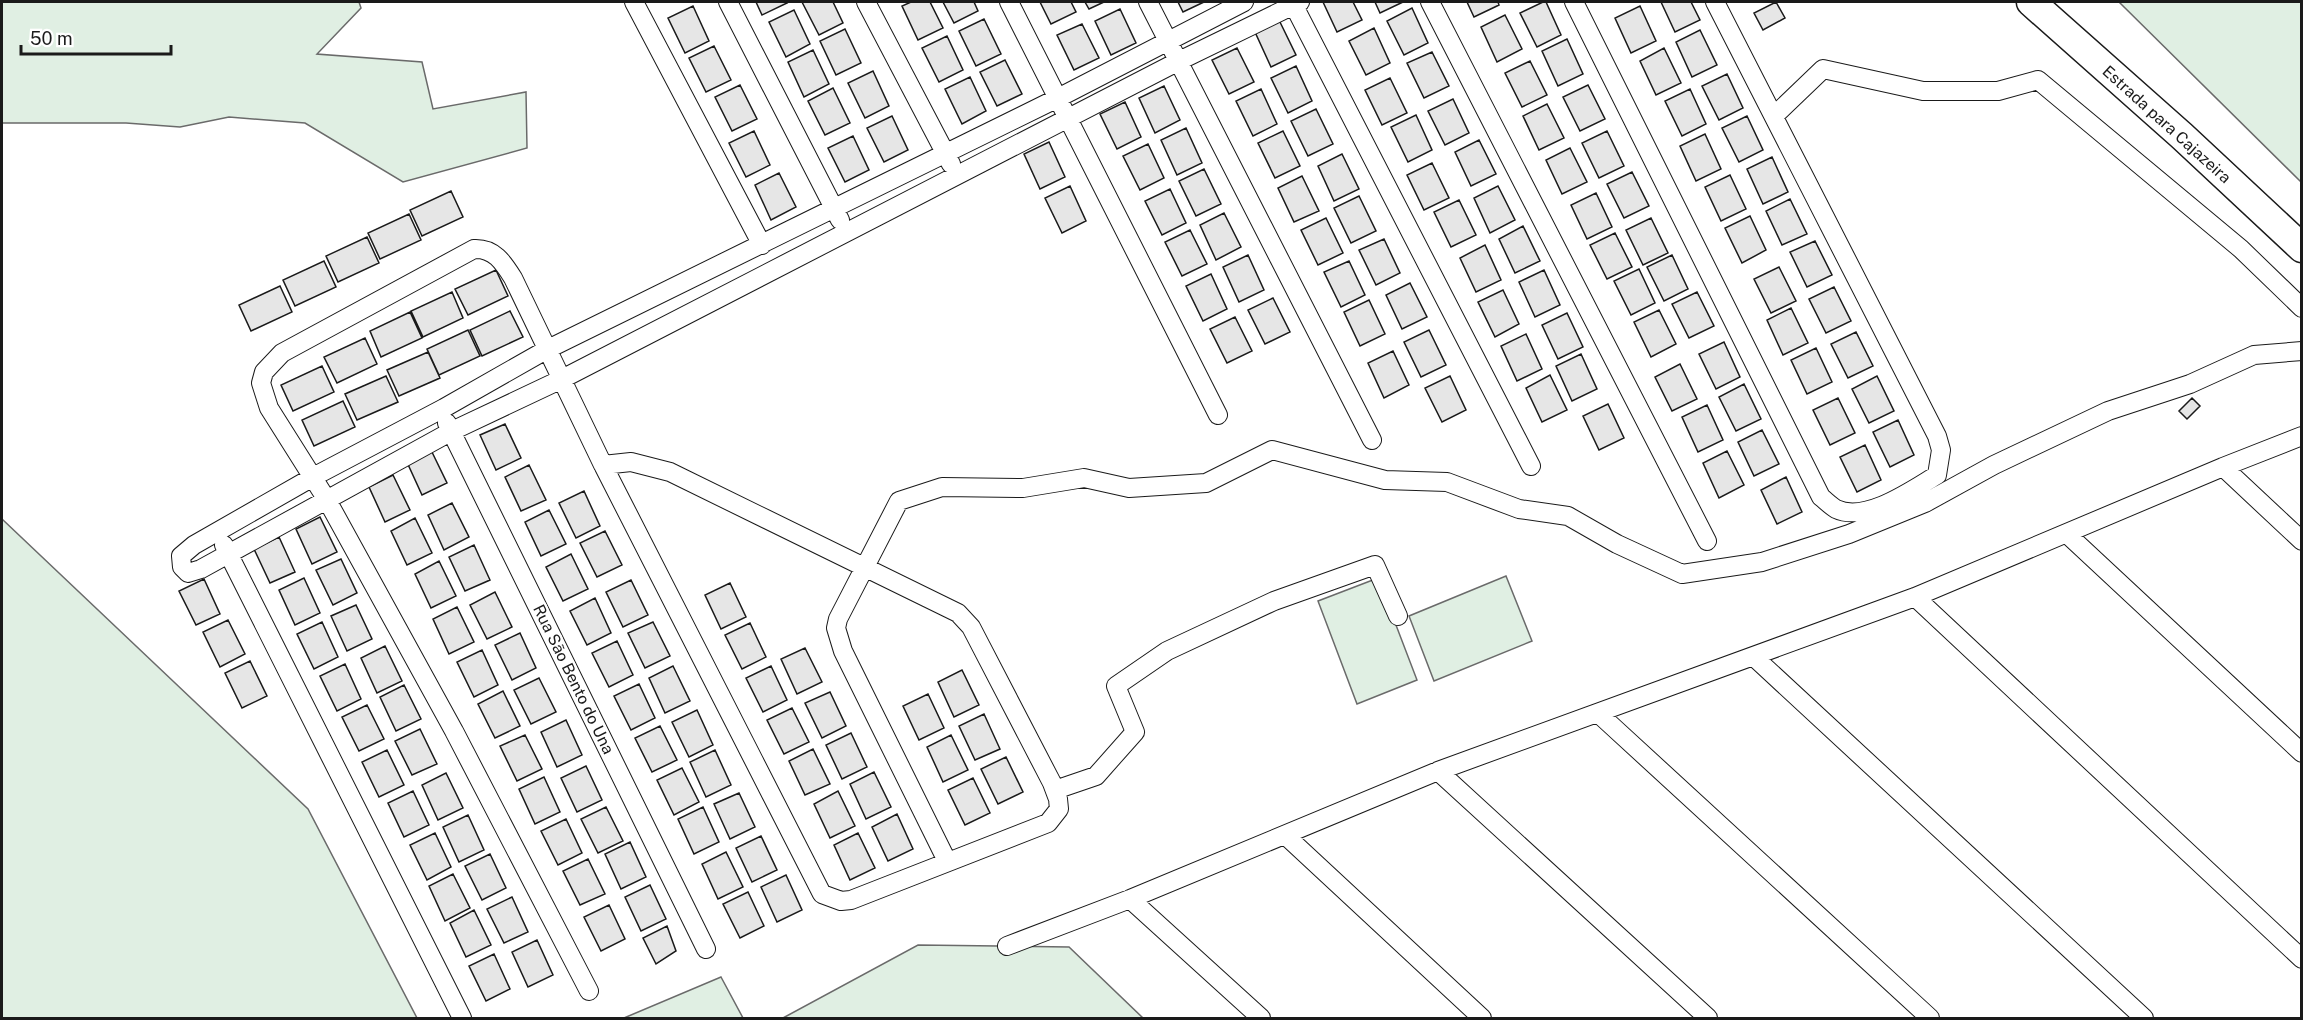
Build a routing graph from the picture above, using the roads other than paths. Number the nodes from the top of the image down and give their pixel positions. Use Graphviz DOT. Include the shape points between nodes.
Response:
graph roads {
  1 [pos="634,2"];
  2 [pos="728,2"];
  3 [pos="866,2"];
  4 [pos="1009,2"];
  5 [pos="1148,2"];
  6 [pos="1244,2"];
  7 [pos="1296,2"];
  8 [pos="1430,2"];
  9 [pos="1574,2"];
  10 [pos="1715,2"];
  11 [pos="2031,2"];
  12 [pos="1168,40"];
  13 [pos="1179,61"];
  14 [pos="1058,98"];
  15 [pos="1774,116"];
  16 [pos="1070,118"];
  17 [pos="946,152"];
  18 [pos="956,176"];
  19 [pos="834,209"];
  20 [pos="847,232"];
  21 [pos="762,245"];
  22 [pos="2301,248"];
  23 [pos="2301,308"];
  24 [pos="546,350"];
  25 [pos="2301,351"];
  26 [pos="562,379"];
  27 [pos="439,411"];
  28 [pos="1218,415"];
  29 [pos="452,431"];
  30 [pos="2301,436"];
  31 [pos="1372,440"];
  32 [pos="603,465"];
  33 [pos="1530,466"];
  34 [pos="2223,467"];
  35 [pos="313,477"];
  36 [pos="327,500"];
  37 [pos="216,533"];
  38 [pos="2067,534"];
  39 [pos="1707,541"];
  40 [pos="2301,541"];
  41 [pos="229,553"];
  42 [pos="865,567"];
  43 [pos="1915,597"];
  44 [pos="1398,616"];
  45 [pos="1754,657"];
  46 [pos="1599,714"];
  47 [pos="2301,753"];
  48 [pos="1438,771"];
  49 [pos="1055,790"];
  50 [pos="1285,836"];
  51 [pos="947,861"];
  52 [pos="1130,898"];
  53 [pos="1007,946"];
  54 [pos="706,949"];
  55 [pos="2301,959"];
  56 [pos="589,991"];
  57 [pos="462,1018"];
  58 [pos="1261,1018"];
  59 [pos="1482,1018"];
  60 [pos="1708,1018"];
  61 [pos="1930,1018"];
  62 [pos="2144,1018"];
  1 -- 21 [label="street"];
  2 -- 19 [label="street"];
  3 -- 17 [label="street"];
  4 -- 14 [label="street"];
  5 -- 12 [label="street"];
  6 -- 12 [label="street"];
  7 -- 13 [label="street"];
  7 -- 33 [label="street"];
  8 -- 39 [label="street"];
  9 -- 15 [label="street" via="1821,497 1836,509 1869,510 1937,475 1941,450"];
  10 -- 15 [label="street"];
  11 -- 22 [label="main road, Estrada para Cajazeira"];
  12 -- 13 [label="street"];
  12 -- 14 [label="street"];
  13 -- 16 [label="street"];
  13 -- 31 [label="street"];
  14 -- 16 [label="street"];
  14 -- 17 [label="street"];
  15 -- 23 [label="street" via="1823,69 1923,91 1998,91 2038,80 2241,249"];
  16 -- 18 [label="street"];
  16 -- 28 [label="street"];
  17 -- 18 [label="street"];
  17 -- 19 [label="street"];
  18 -- 20 [label="street"];
  19 -- 20 [label="street"];
  19 -- 21 [label="street"];
  20 -- 26 [label="street"];
  21 -- 24 [label="street"];
  24 -- 26 [label="street"];
  24 -- 27 [label="street"];
  24 -- 35 [label="street" via="505,265 496,255 474,249 282,353 264,372 261,383 269,408"];
  25 -- 42 [label="street" via="2254,355 2190,384 2108,411 1925,502 1849,534 1762,562 1682,574 1568,516 1519,509 1447,482 1385,480 1272,450 1206,483 1129,488 1084,478 1023,488 942,487 899,501"];
  26 -- 29 [label="street"];
  26 -- 32 [label="street"];
  27 -- 29 [label="street, Rua São Bento do Una"];
  27 -- 35 [label="street"];
  29 -- 36 [label="street"];
  29 -- 54 [label="street, Rua São Bento do Una"];
  30 -- 34 [label="street"];
  32 -- 42 [label="street" via="631,462 670,472"];
  32 -- 51 [label="street" via="822,894 851,900"];
  34 -- 38 [label="street"];
  34 -- 40 [label="street"];
  35 -- 36 [label="street"];
  35 -- 37 [label="street"];
  36 -- 41 [label="street"];
  36 -- 56 [label="street" via="454,731"];
  37 -- 41 [label="street"];
  37 -- 41 [label="street" via="186,550 181,556 182,567 188,573 195,572"];
  38 -- 43 [label="street"];
  38 -- 47 [label="street"];
  41 -- 57 [label="street"];
  42 -- 49 [label="street" via="958,613 971,627"];
  42 -- 51 [label="street" via="836,628 843,651"];
  43 -- 45 [label="street"];
  43 -- 55 [label="street"];
  44 -- 49 [label="street" via="1375,565 1274,601 1167,651 1116,686 1135,732 1096,776"];
  45 -- 46 [label="street"];
  45 -- 62 [label="street"];
  46 -- 48 [label="street"];
  46 -- 61 [label="street"];
  48 -- 50 [label="street"];
  48 -- 60 [label="street"];
  49 -- 51 [label="street" via="1059,809 1048,823"];
  50 -- 52 [label="street"];
  50 -- 59 [label="street"];
  52 -- 53 [label="street"];
  52 -- 58 [label="street"];
}
